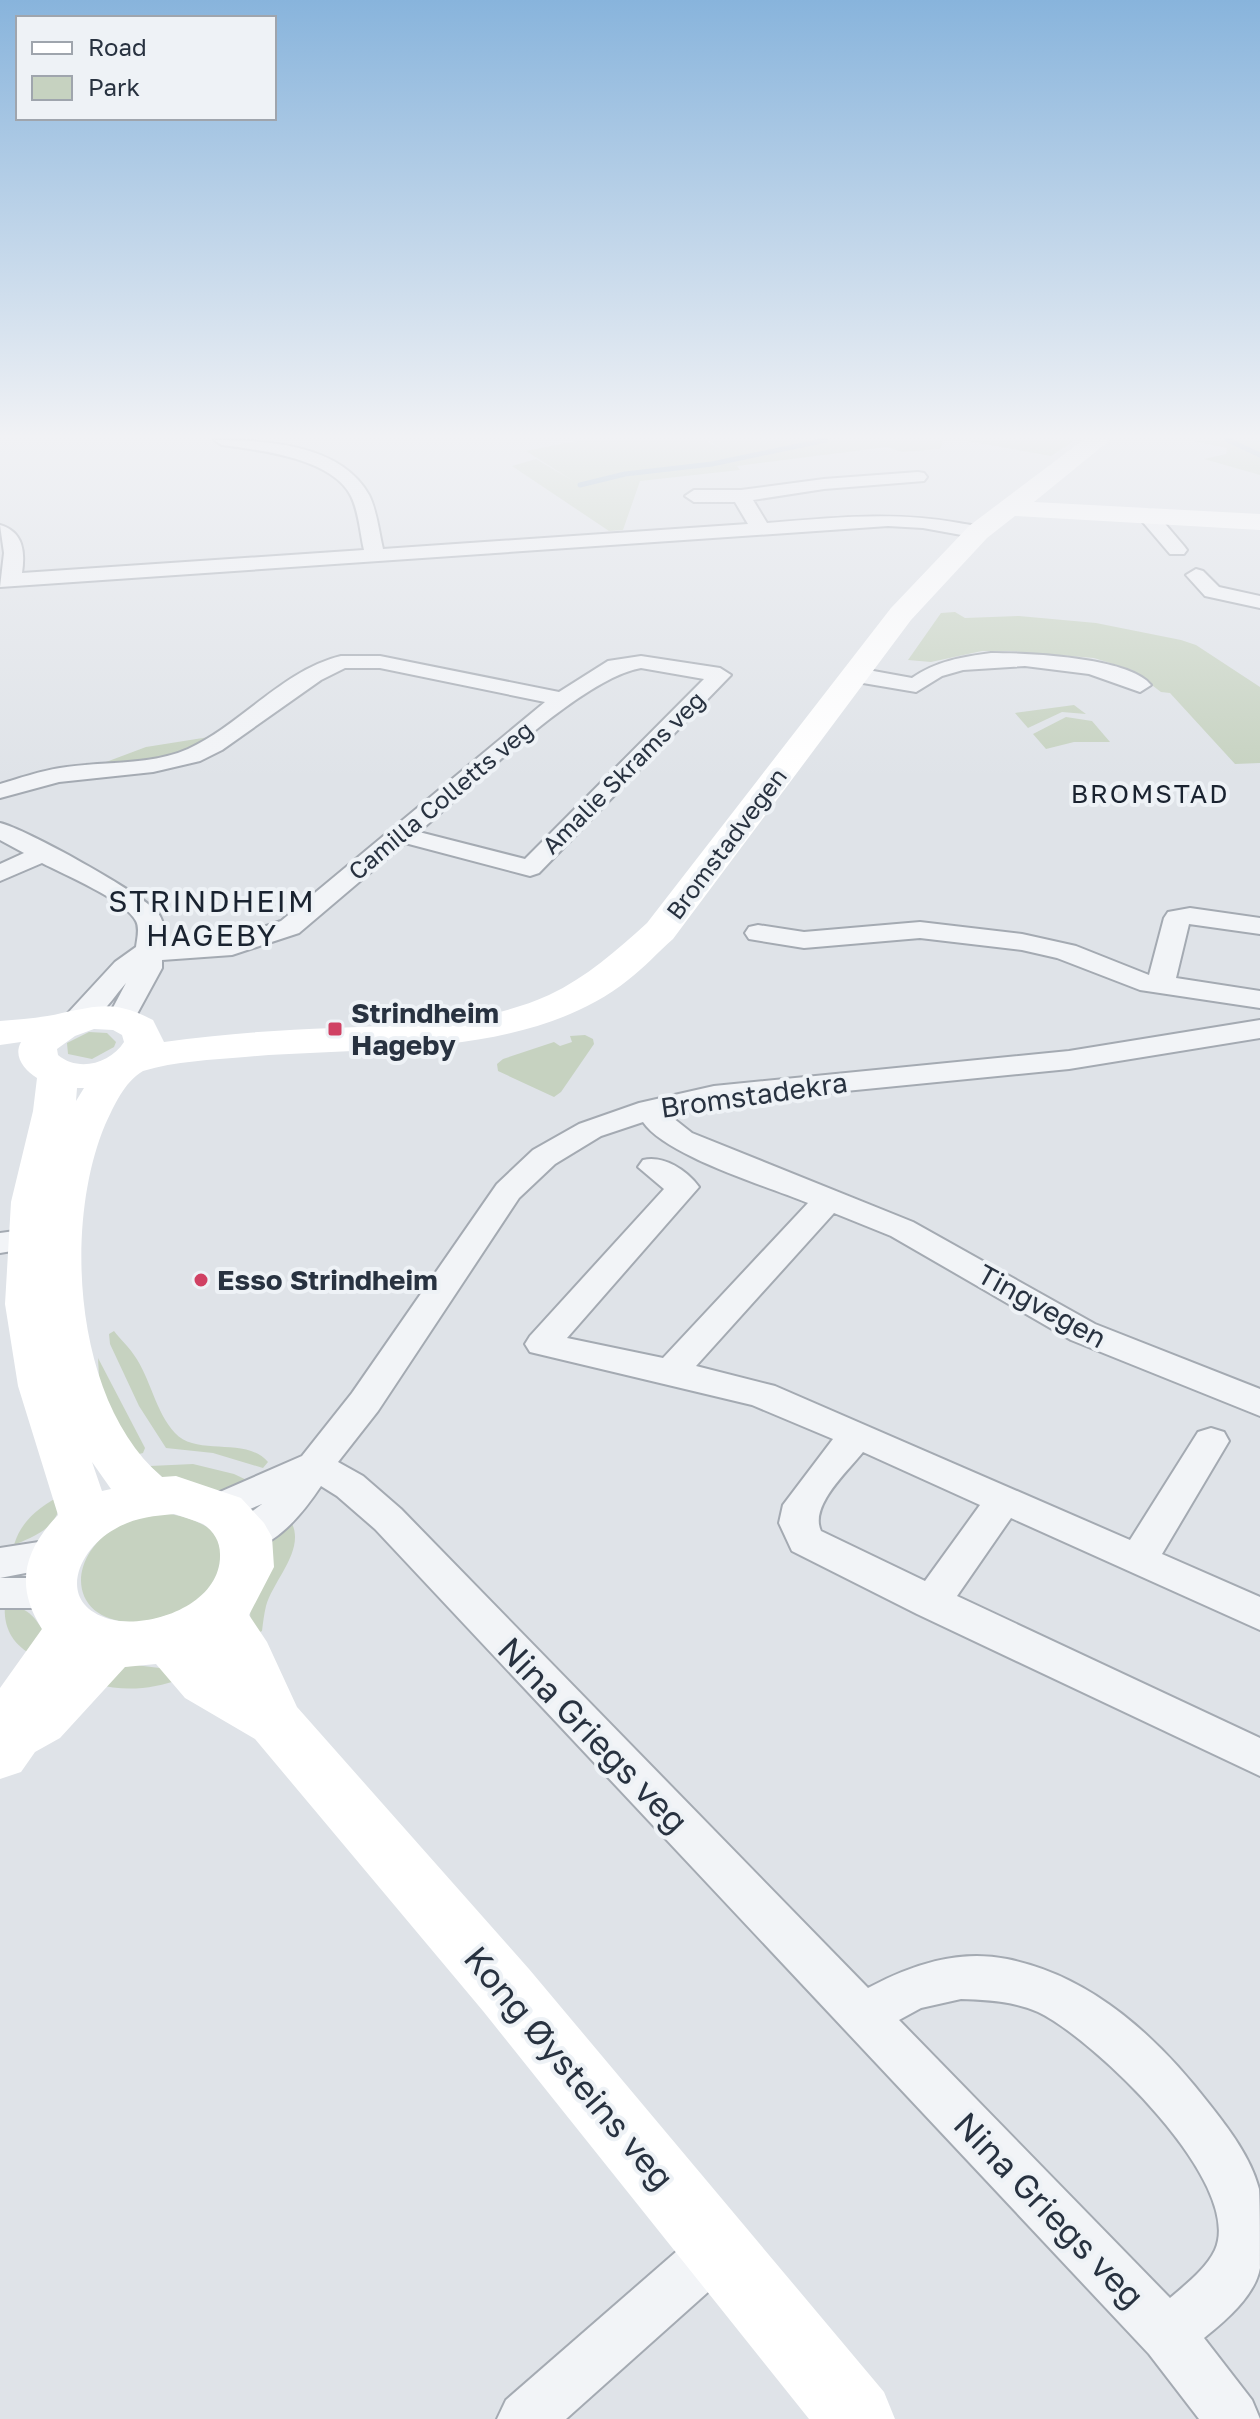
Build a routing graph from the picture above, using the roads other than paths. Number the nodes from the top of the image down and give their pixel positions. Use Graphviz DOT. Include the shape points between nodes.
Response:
graph roads {
  1 [pos="14,553"];
  2 [pos="374,553"];
  3 [pos="420,553"];
  4 [pos="958,553"];
  5 [pos="375,556"];
  6 [pos="1196,575"];
  7 [pos="5,581"];
  8 [pos="1260,602"];
  9 [pos="641,662"];
  10 [pos="857,675"];
  11 [pos="1140,685"];
  12 [pos="562,699"];
  13 [pos="0,791"];
  14 [pos="0,830"];
  15 [pos="403,835"];
  16 [pos="42,854"];
  17 [pos="0,873"];
  18 [pos="1260,926"];
  19 [pos="758,933"];
  20 [pos="148,951"];
  21 [pos="1160,985"];
  22 [pos="1260,1000"];
  23 [pos="69,1023"];
  24 [pos="1260,1029"];
  25 [pos="0,1033"];
  26 [pos="125,1043"];
  27 [pos="0,1059"];
  28 [pos="53,1070"];
  29 [pos="650,1109"];
  30 [pos="654,1167"];
  31 [pos="829,1200"];
  32 [pos="15,1241"];
  33 [pos="671,1372"];
  34 [pos="1260,1403"];
  35 [pos="857,1434"];
  36 [pos="1211,1441"];
  37 [pos="315,1465"];
  38 [pos="151,1496"];
  39 [pos="1004,1499"];
  40 [pos="232,1522"];
  41 [pos="1138,1560"];
  42 [pos="0,1563"];
  43 [pos="76,1588"];
  44 [pos="0,1593"];
  45 [pos="931,1603"];
  46 [pos="219,1614"];
  47 [pos="1260,1614"];
  48 [pos="168,1640"];
  49 [pos="275,1722"];
  50 [pos="8,1745"];
  51 [pos="1260,1758"];
  52 [pos="863,2015"];
  53 [pos="718,2249"];
  54 [pos="1168,2335"];
  55 [pos="525,2419"];
  56 [pos="857,2419"];
  57 [pos="1233,2419"];
  1 -- 7 [label="street"];
  2 -- 5 [label="street"];
  3 -- 5 [label="street"];
  4 -- 10 [label="street, Bromstadvegen" via="901,614"];
  5 -- 7 [label="street"];
  6 -- 8 [label="street" via="1212,592"];
  9 -- 12 [label="street, Camilla Colletts veg" via="616,666"];
  9 -- 15 [label="street, Amalie Skrams veg" via="720,675 530,868"];
  10 -- 11 [label="street" via="916,685 934,672 990,659 1019,659 1100,669"];
  10 -- 26 [label="street, Bromstadvegen" via="660,931 634,960 600,985 513,1021 451,1034 249,1042 164,1053"];
  12 -- 13 [label="street" via="380,662 341,662 192,756 58,775"];
  12 -- 15 [label="street, Camilla Colletts veg"];
  14 -- 16 [label="street"];
  15 -- 20 [label="street, Camilla Colletts veg" via="290,927 232,947"];
  16 -- 17 [label="street"];
  16 -- 20 [label="street" via="137,907 151,926"];
  18 -- 21 [label="street" via="1177,918"];
  19 -- 21 [label="street" via="804,940 939,931 1046,947 1120,976"];
  20 -- 23 [label="street"];
  20 -- 26 [label="street" via="148,968"];
  21 -- 22 [label="street"];
  23 -- 25 [label="street"];
  23 -- 26 [label="street" via="93,1017"];
  23 -- 28 [label="street" via="42,1041 39,1051"];
  24 -- 29 [label="street, Bromstadekra" via="1069,1060 714,1095"];
  26 -- 28 [label="street" via="88,1075"];
  26 -- 38 [label="street" via="94,1101 73,1157 60,1220 59,1272 71,1354 84,1399 120,1466"];
  27 -- 28 [label="street"];
  28 -- 32 [label="street" via="54,1111 33,1202"];
  29 -- 31 [label="street, Tingvegen" via="681,1140"];
  29 -- 37 [label="street, Bromstadekra" via="566,1143 516,1183 365,1402"];
  30 -- 33 [label="street" via="683,1187 542,1344"];
  31 -- 33 [label="street"];
  31 -- 34 [label="street, Tingvegen" via="931,1243 1083,1332"];
  32 -- 43 [label="street" via="33,1348 51,1415"];
  33 -- 35 [label="street" via="762,1395"];
  35 -- 39 [label="street"];
  35 -- 45 [label="street" via="802,1505 801,1533 813,1546"];
  36 -- 41 [label="street"];
  37 -- 40 [label="street, Bromstadekra" via="288,1505"];
  37 -- 52 [label="street, Nina Griegs veg" via="388,1519"];
  38 -- 40 [label="street" via="199,1499"];
  38 -- 43 [label="street" via="117,1505"];
  39 -- 41 [label="street"];
  39 -- 45 [label="street"];
  40 -- 46 [label="street" via="249,1559 247,1573"];
  41 -- 47 [label="street"];
  42 -- 43 [label="street"];
  43 -- 44 [label="street"];
  43 -- 48 [label="street" via="131,1645"];
  43 -- 50 [label="street" via="40,1721"];
  45 -- 51 [label="street"];
  46 -- 48 [label="street"];
  46 -- 49 [label="street, Kong Øysteins veg" via="247,1658"];
  48 -- 49 [label="street, Kong Øysteins veg" via="205,1682"];
  49 -- 53 [label="street, Kong Øysteins veg" via="506,1990"];
  52 -- 54 [label="street, Nina Griegs veg"];
  52 -- 54 [label="street" via="918,1984 969,1978 1012,1982 1077,2006 1149,2067 1217,2155 1241,2211 1243,2241 1236,2265"];
  53 -- 55 [label="street"];
  53 -- 56 [label="street, Kong Øysteins veg"];
  54 -- 57 [label="street, Nina Griegs veg"];
}
